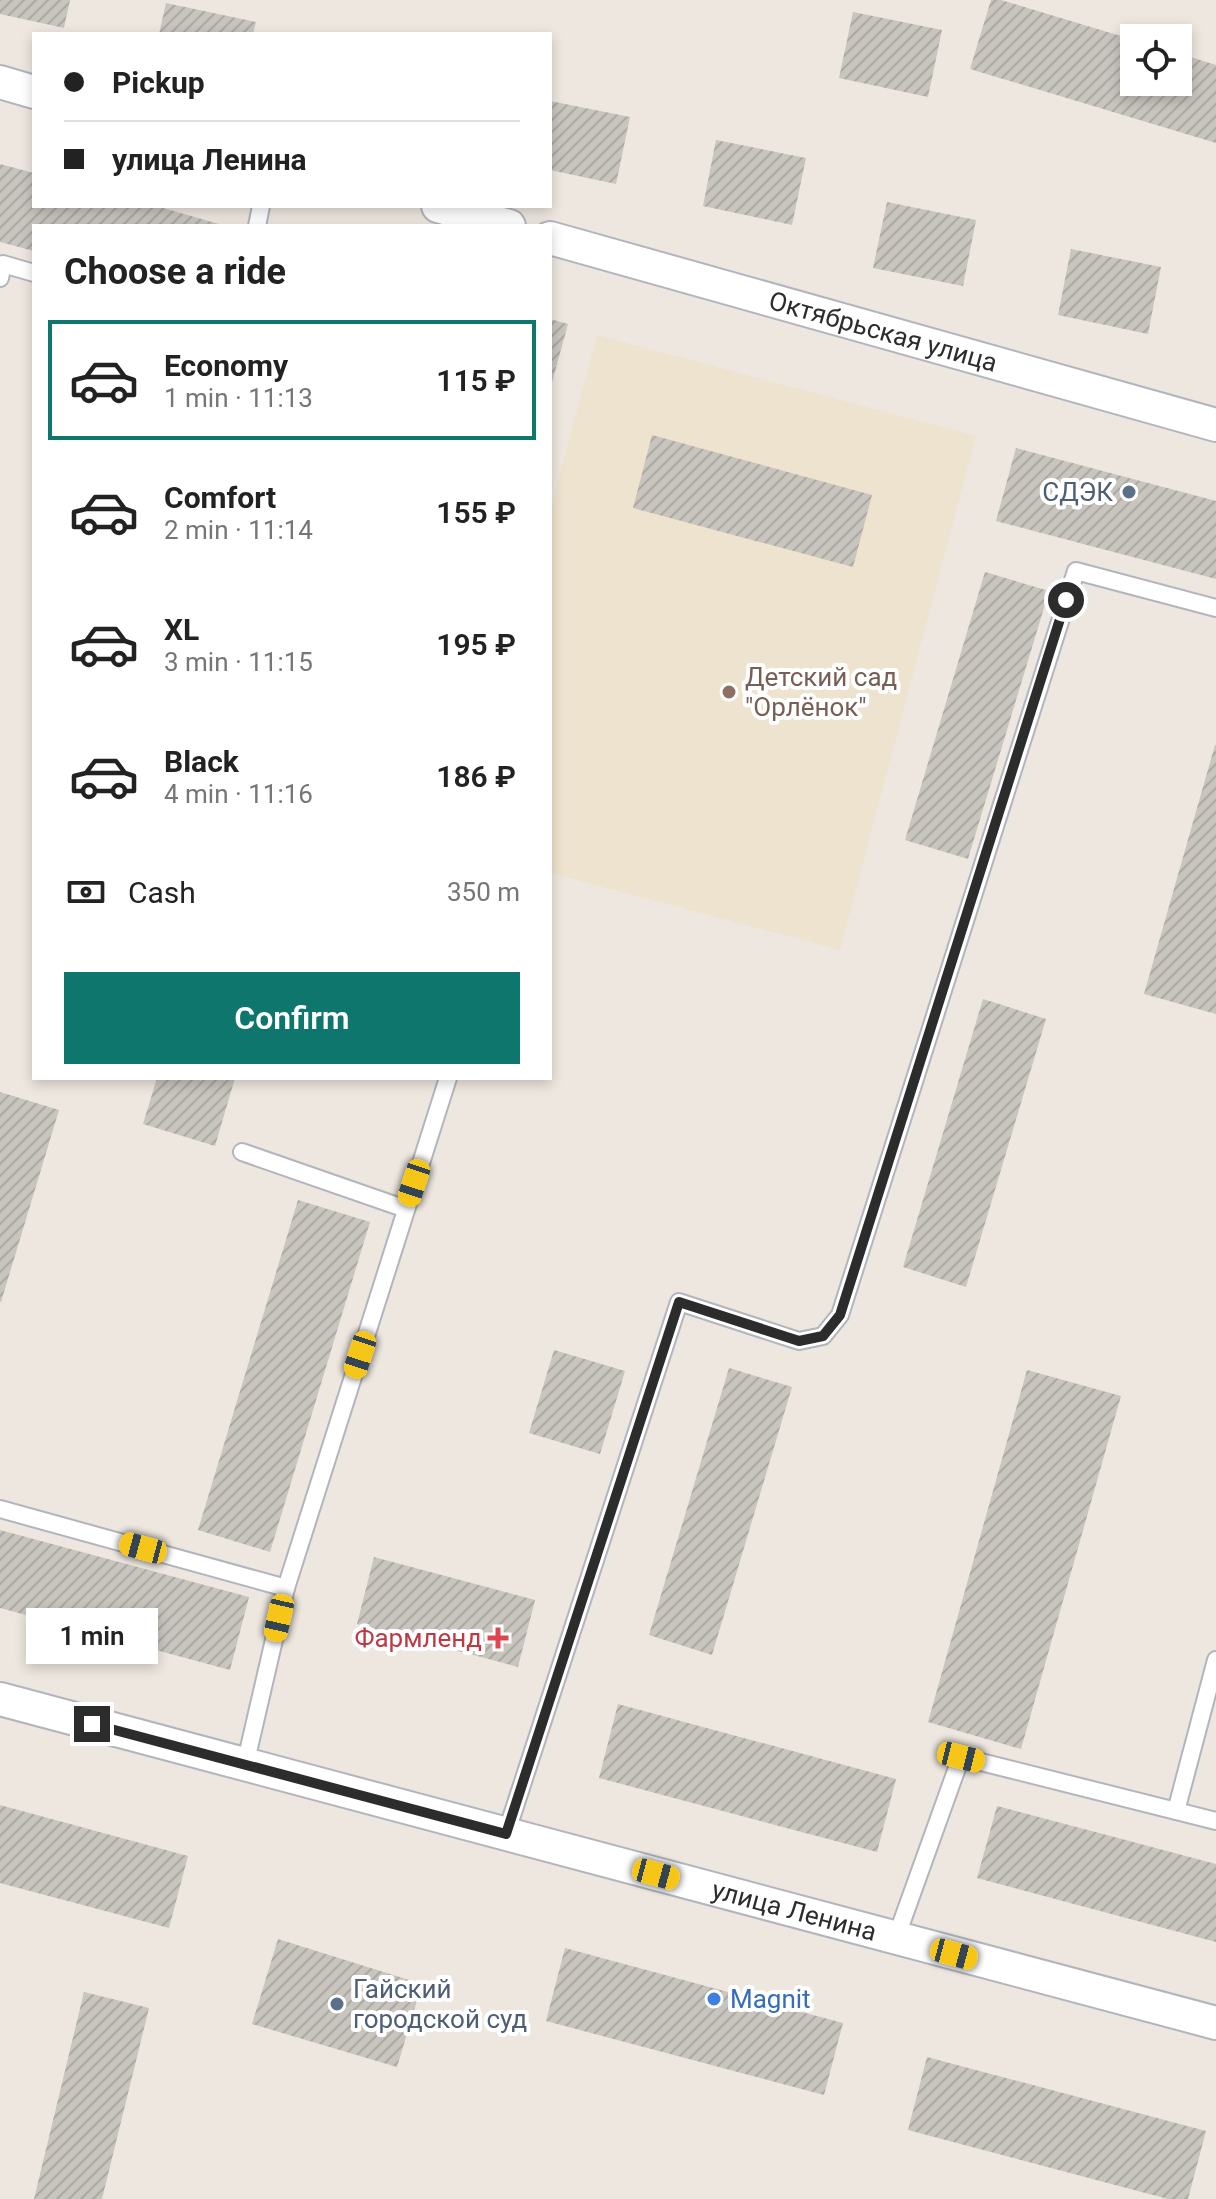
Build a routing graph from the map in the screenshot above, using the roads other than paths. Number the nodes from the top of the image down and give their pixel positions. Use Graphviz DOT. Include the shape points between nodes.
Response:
graph roads {
  1 [pos="0,82"];
  2 [pos="32,91"];
  3 [pos="445,208"];
  4 [pos="502,224"];
  5 [pos="552,239"];
  6 [pos="32,272"];
  7 [pos="0,278"];
  8 [pos="1216,425"];
  9 [pos="1216,608"];
  10 [pos="447,1080"];
  11 [pos="242,1152"];
  12 [pos="406,1209"];
  13 [pos="0,1509"];
  14 [pos="286,1588"];
  15 [pos="1216,1660"];
  16 [pos="0,1699"];
  17 [pos="245,1765"];
  18 [pos="1176,1811"];
  19 [pos="1216,1821"];
  20 [pos="506,1834"];
  21 [pos="896,1938"];
  22 [pos="1216,2023"];
  1 -- 2 [label="street"];
  3 -- 4 [label="street"];
  5 -- 8 [label="street, Октябрьская улица"];
  6 -- 7 [label="lane" via="3,264"];
  9 -- 20 [label="lane" via="1076,571 840,1315 823,1336 799,1341 679,1302"];
  10 -- 12 [label="lane"];
  11 -- 12 [label="lane"];
  12 -- 14 [label="lane"];
  13 -- 14 [label="lane"];
  14 -- 17 [label="lane"];
  15 -- 18 [label="lane"];
  16 -- 17 [label="street, улица Ленина"];
  17 -- 20 [label="street, улица Ленина"];
  18 -- 19 [label="lane"];
  18 -- 21 [label="lane" via="961,1757"];
  20 -- 21 [label="street, улица Ленина"];
  21 -- 22 [label="street, улица Ленина"];
}
